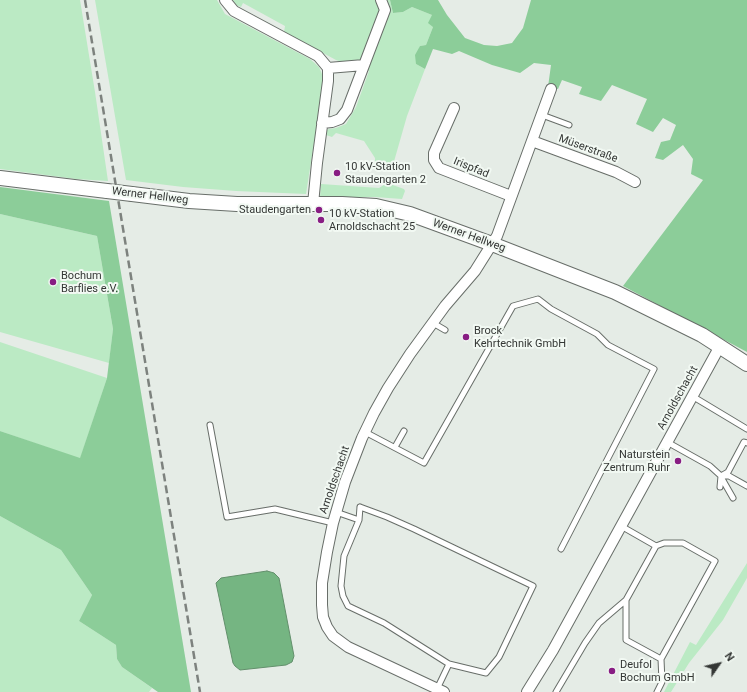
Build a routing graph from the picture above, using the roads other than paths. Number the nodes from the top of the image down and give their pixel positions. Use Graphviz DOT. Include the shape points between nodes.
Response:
graph roads {
  1 [pos="225,0"];
  2 [pos="380,0"];
  3 [pos="364,65"];
  4 [pos="328,68"];
  5 [pos="551,89"];
  6 [pos="454,108"];
  7 [pos="542,115"];
  8 [pos="322,123"];
  9 [pos="569,125"];
  10 [pos="532,141"];
  11 [pos="0,178"];
  12 [pos="634,182"];
  13 [pos="511,196"];
  14 [pos="313,204"];
  15 [pos="492,244"];
  16 [pos="433,323"];
  17 [pos="445,330"];
  18 [pos="720,346"];
  19 [pos="747,364"];
  20 [pos="692,396"];
  21 [pos="210,425"];
  22 [pos="747,429"];
  23 [pos="404,431"];
  24 [pos="365,432"];
  25 [pos="667,442"];
  26 [pos="747,443"];
  27 [pos="395,447"];
  28 [pos="721,476"];
  29 [pos="720,486"];
  30 [pos="747,486"];
  31 [pos="733,498"];
  32 [pos="336,512"];
  33 [pos="359,520"];
  34 [pos="333,523"];
  35 [pos="621,526"];
  36 [pos="656,546"];
  37 [pos="561,548"];
  38 [pos="626,600"];
  39 [pos="661,659"];
  40 [pos="449,664"];
  41 [pos="440,691"];
  42 [pos="527,692"];
  43 [pos="556,692"];
  44 [pos="657,692"];
  1 -- 4 [label="street" via="234,11 318,56"];
  2 -- 3 [label="street" via="385,10"];
  3 -- 4 [label="street"];
  3 -- 8 [label="street" via="344,115 332,122"];
  4 -- 8 [label="street"];
  5 -- 7 [label="street"];
  6 -- 13 [label="street, Irispfad" via="434,154 434,160 439,168"];
  7 -- 9 [label="lane"];
  7 -- 10 [label="street"];
  8 -- 14 [label="street"];
  10 -- 12 [label="street, Müserstraße" via="616,172"];
  10 -- 13 [label="street"];
  11 -- 14 [label="main road, Werner Hellweg, bridge" via="189,201"];
  13 -- 15 [label="street"];
  14 -- 15 [label="main road, Werner Hellweg" via="384,208 410,214"];
  15 -- 16 [label="street, Arnoldschacht"];
  15 -- 18 [label="main road, Werner Hellweg" via="616,292"];
  16 -- 17 [label="lane"];
  16 -- 24 [label="street, Arnoldschacht" via="388,388"];
  18 -- 19 [label="main road, Werner Hellweg"];
  18 -- 20 [label="street, Arnoldschacht"];
  20 -- 22 [label="lane"];
  20 -- 25 [label="street, Arnoldschacht"];
  21 -- 34 [label="lane" via="227,517 274,509"];
  23 -- 27 [label="lane"];
  24 -- 27 [label="lane"];
  24 -- 32 [label="street, Arnoldschacht"];
  25 -- 28 [label="lane" via="710,466"];
  25 -- 35 [label="street, Arnoldschacht"];
  26 -- 28 [label="lane" via="744,442 728,472"];
  27 -- 37 [label="lane" via="424,463 513,306 538,299 597,334 608,346 654,369"];
  28 -- 29 [label="lane"];
  28 -- 30 [label="lane" via="729,476"];
  28 -- 31 [label="lane"];
  32 -- 33 [label="lane"];
  32 -- 34 [label="street, Arnoldschacht"];
  33 -- 40 [label="lane" via="344,556 341,586 348,606 384,623"];
  33 -- 40 [label="lane" via="360,507 387,517 532,586 499,657 486,673"];
  34 -- 41 [label="street, Arnoldschacht" via="321,594 327,627 333,636 348,647"];
  35 -- 36 [label="lane"];
  35 -- 42 [label="street, Arnoldschacht"];
  36 -- 38 [label="lane"];
  36 -- 39 [label="lane" via="664,543 683,543 715,561"];
  38 -- 39 [label="lane" via="626,640"];
  38 -- 43 [label="lane" via="599,623"];
  39 -- 44 [label="lane" via="662,682"];
  40 -- 41 [label="lane"];
}
